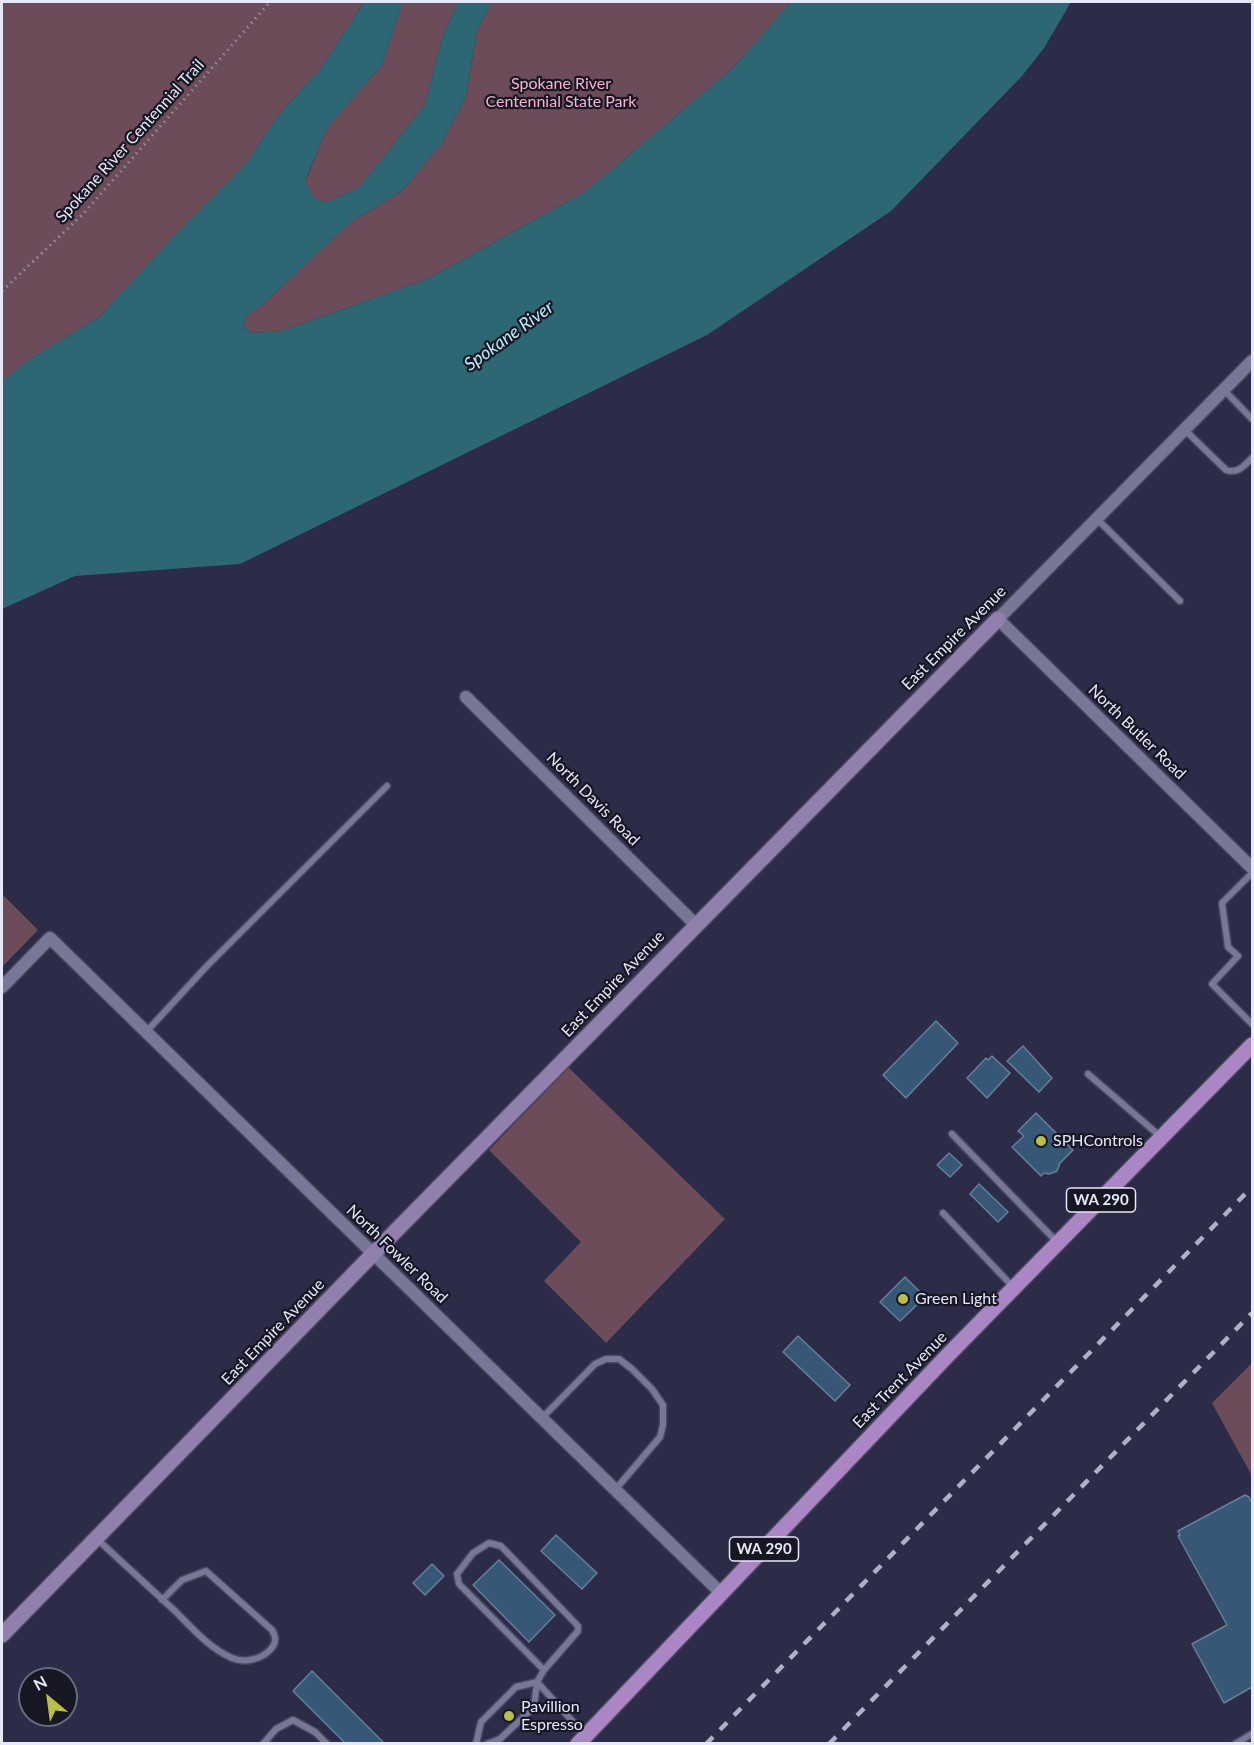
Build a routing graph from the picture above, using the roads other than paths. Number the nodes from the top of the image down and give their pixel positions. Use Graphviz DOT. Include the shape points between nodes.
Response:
graph roads {
  1 [pos="1252,361"];
  2 [pos="1224,390"];
  3 [pos="1252,419"];
  4 [pos="1185,430"];
  5 [pos="1252,458"];
  6 [pos="1097,518"];
  7 [pos="1180,601"];
  8 [pos="998,619"];
  9 [pos="466,697"];
  10 [pos="387,786"];
  11 [pos="1252,868"];
  12 [pos="1252,873"];
  13 [pos="696,925"];
  14 [pos="2,987"];
  15 [pos="1252,1024"];
  16 [pos="146,1032"];
  17 [pos="1252,1045"];
  18 [pos="1088,1074"];
  19 [pos="952,1134"];
  20 [pos="1162,1138"];
  21 [pos="943,1213"];
  22 [pos="1058,1243"];
  23 [pos="373,1254"];
  24 [pos="1014,1288"];
  25 [pos="542,1419"];
  26 [pos="615,1490"];
  27 [pos="96,1538"];
  28 [pos="722,1594"];
  29 [pos="162,1600"];
  30 [pos="2,1635"];
  31 [pos="543,1670"];
  32 [pos="537,1682"];
  33 [pos="1252,1734"];
  34 [pos="582,1740"];
  35 [pos="263,1743"];
  36 [pos="327,1743"];
  37 [pos="476,1743"];
  38 [pos="487,1743"];
  39 [pos="1234,1743"];
  1 -- 2 [label="street, East Empire Avenue"];
  2 -- 3 [label="lane"];
  2 -- 4 [label="street, East Empire Avenue"];
  4 -- 5 [label="lane" via="1226,470 1241,469"];
  4 -- 6 [label="street, East Empire Avenue"];
  6 -- 7 [label="lane"];
  6 -- 8 [label="street, East Empire Avenue"];
  8 -- 11 [label="street, North Butler Road"];
  8 -- 13 [label="street, East Empire Avenue"];
  9 -- 13 [label="street, North Davis Road"];
  10 -- 16 [label="lane"];
  12 -- 15 [label="lane" via="1222,903 1228,947 1238,956 1212,984"];
  13 -- 23 [label="street, East Empire Avenue"];
  14 -- 16 [label="street, North Fowler Road" via="50,938"];
  16 -- 23 [label="street, North Fowler Road"];
  17 -- 20 [label="main road, East Trent Avenue / WA 290"];
  18 -- 20 [label="lane"];
  19 -- 22 [label="lane"];
  20 -- 22 [label="main road, East Trent Avenue / WA 290"];
  21 -- 24 [label="lane"];
  22 -- 24 [label="main road, East Trent Avenue / WA 290"];
  23 -- 25 [label="street, North Fowler Road"];
  23 -- 27 [label="street, East Empire Avenue"];
  24 -- 28 [label="main road, East Trent Avenue / WA 290"];
  25 -- 26 [label="street, North Fowler Road"];
  25 -- 26 [label="lane" via="595,1364 606,1359 618,1359 645,1382 663,1405 660,1437"];
  26 -- 28 [label="street, North Fowler Road"];
  27 -- 29 [label="lane"];
  27 -- 30 [label="street, East Empire Avenue"];
  28 -- 34 [label="main road, East Trent Avenue / WA 290"];
  29 -- 29 [label="lane" via="214,1648 234,1659 251,1660 265,1655 274,1646 276,1637 272,1630 206,1571 182,1580"];
  31 -- 31 [label="lane" via="578,1631 578,1626 501,1546 489,1543 473,1553 457,1574 459,1584"];
  31 -- 32 [label="lane"];
  32 -- 34 [label="lane"];
  32 -- 37 [label="lane" via="516,1687 481,1722"];
  32 -- 38 [label="lane" via="534,1707 500,1739"];
  33 -- 39 [label="lane"];
  35 -- 36 [label="lane" via="276,1729 293,1720"];
}
